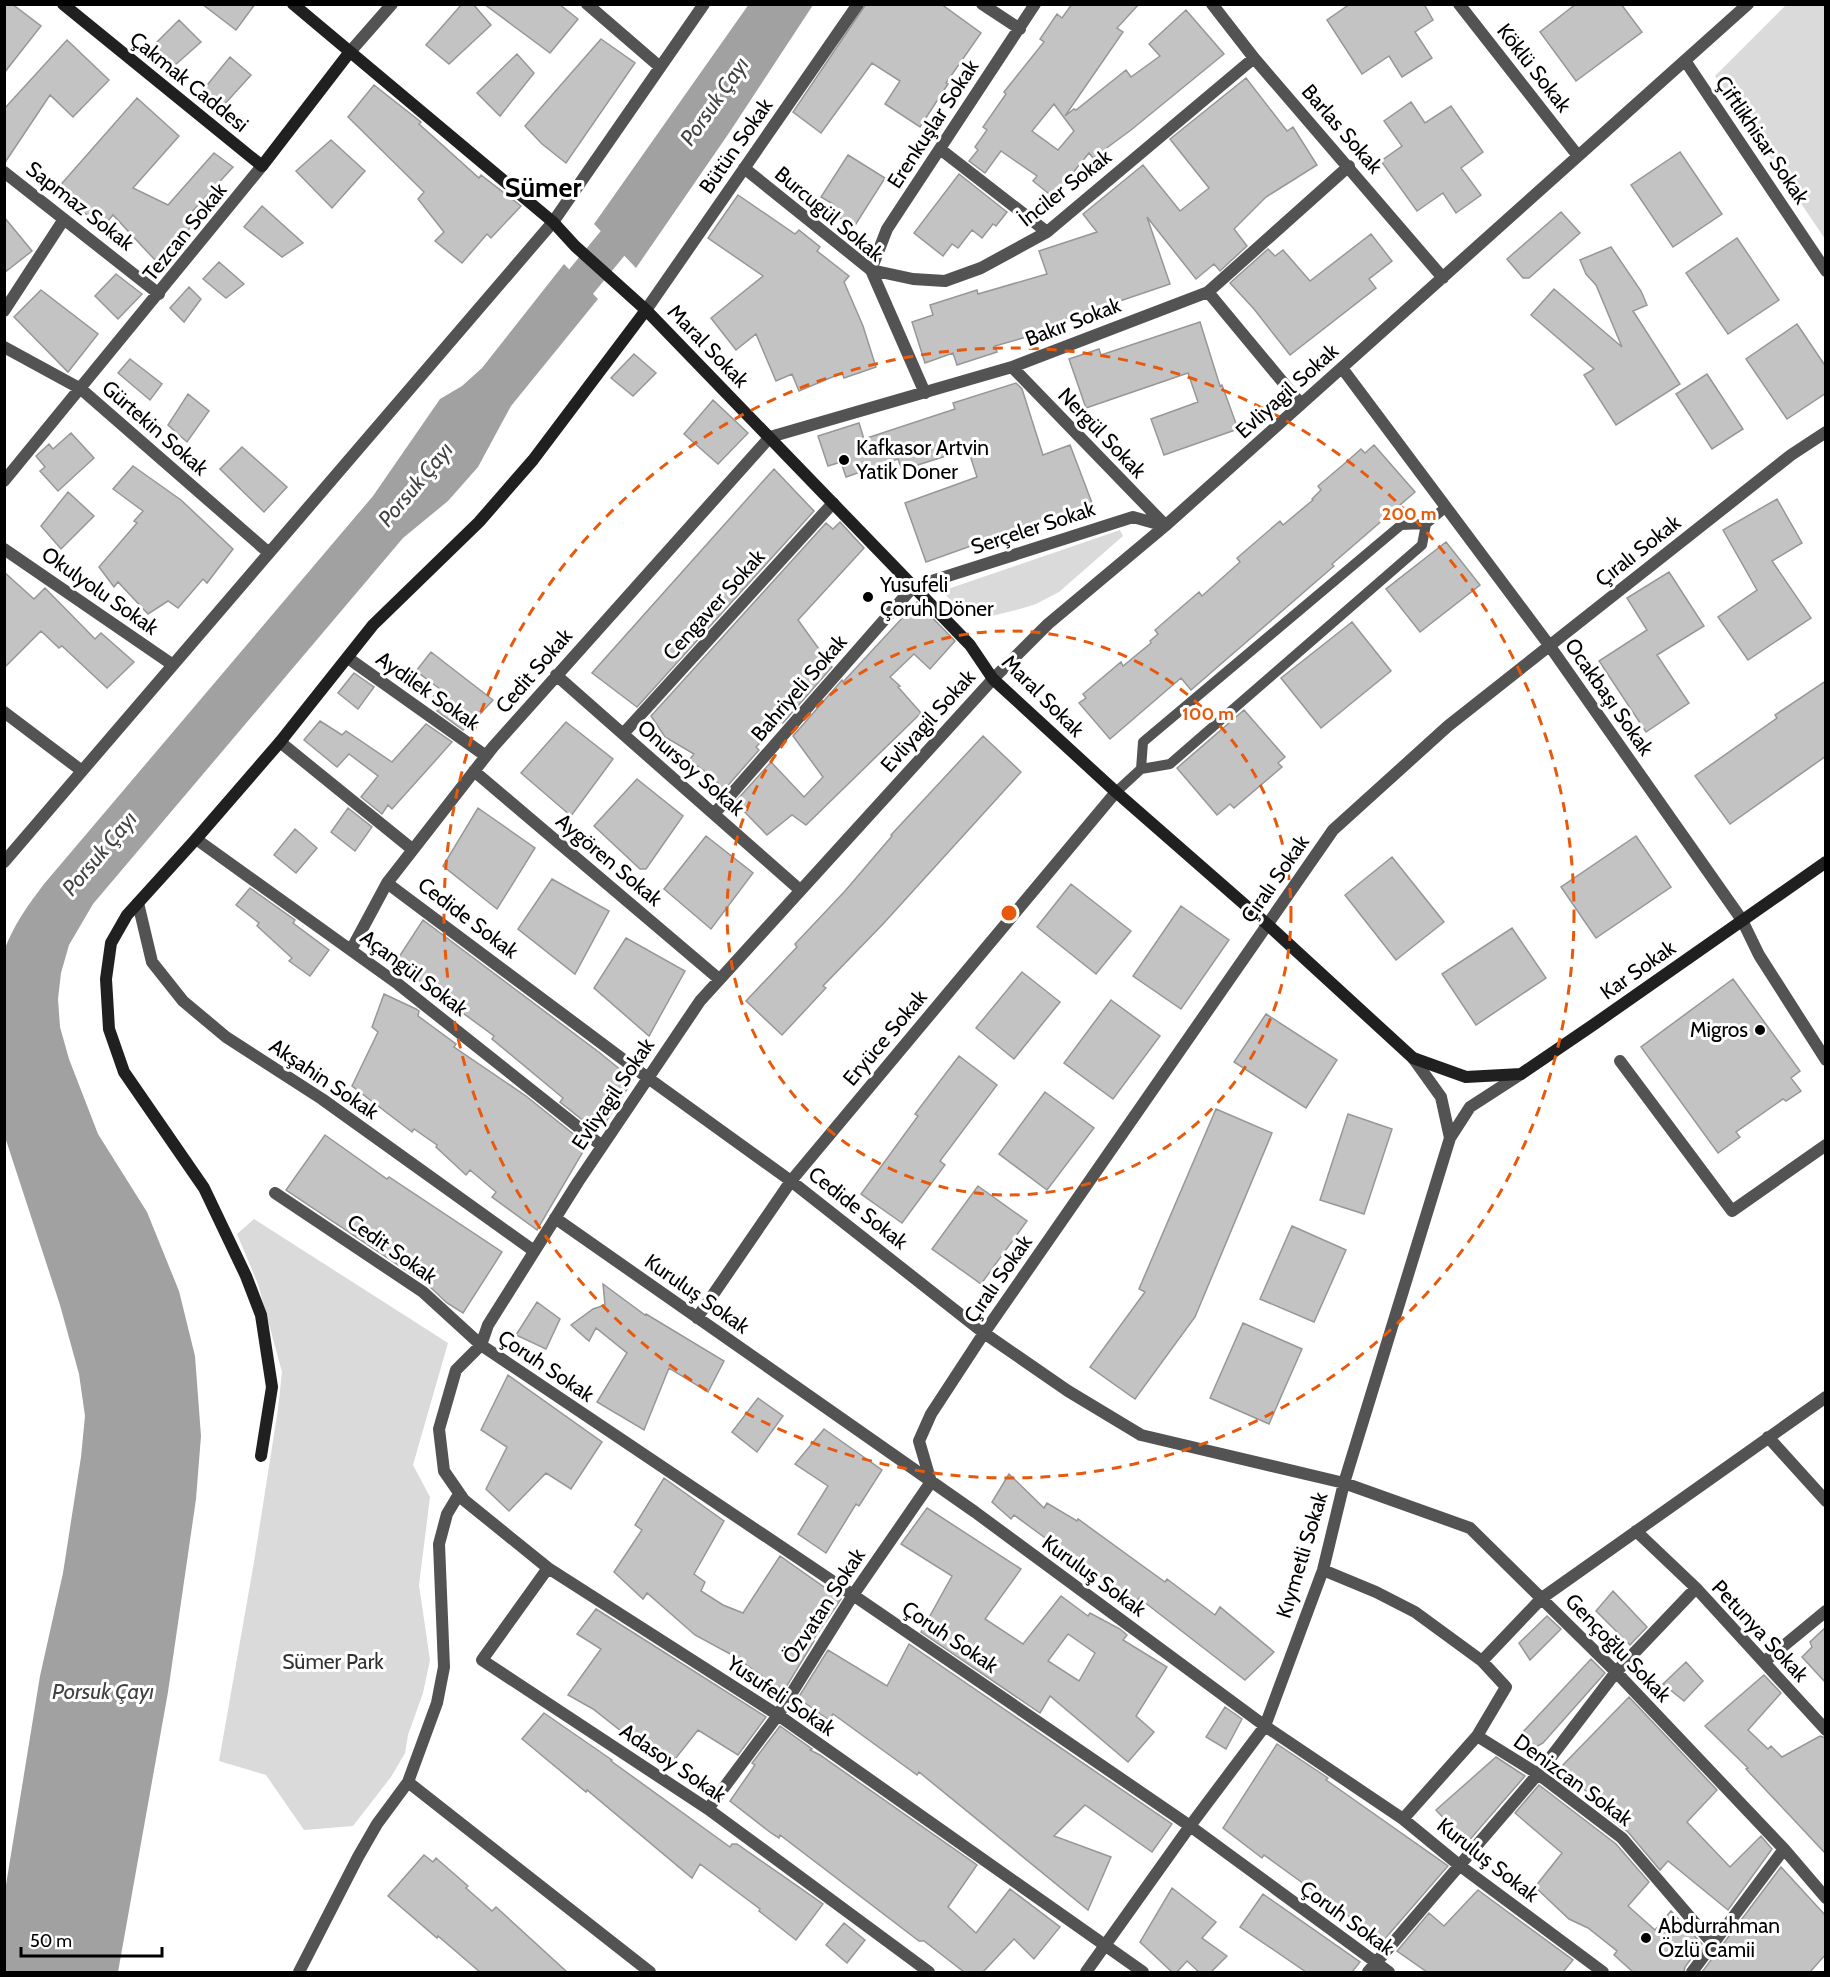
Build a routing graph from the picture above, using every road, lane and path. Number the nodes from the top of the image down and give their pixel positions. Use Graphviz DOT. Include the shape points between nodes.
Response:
graph roads {
  1 [pos="63,4"];
  2 [pos="293,4"];
  3 [pos="392,4"];
  4 [pos="587,4"];
  5 [pos="704,4"];
  6 [pos="858,4"];
  7 [pos="982,4"];
  8 [pos="1035,4"];
  9 [pos="1212,4"];
  10 [pos="1459,4"];
  11 [pos="1748,4"];
  12 [pos="1020,28"];
  13 [pos="349,53"];
  14 [pos="1254,58"];
  15 [pos="1686,62"];
  16 [pos="660,67"];
  17 [pos="940,149"];
  18 [pos="1578,156"];
  19 [pos="262,166"];
  20 [pos="1349,166"];
  21 [pos="744,168"];
  22 [pos="4,171"];
  23 [pos="64,219"];
  24 [pos="553,222"];
  25 [pos="1047,232"];
  26 [pos="871,270"];
  27 [pos="1826,270"];
  28 [pos="1443,278"];
  29 [pos="1208,292"];
  30 [pos="159,294"];
  31 [pos="646,310"];
  32 [pos="4,311"];
  33 [pos="4,347"];
  34 [pos="1012,367"];
  35 [pos="1342,368"];
  36 [pos="81,389"];
  37 [pos="925,393"];
  38 [pos="1301,404"];
  39 [pos="1826,432"];
  40 [pos="770,437"];
  41 [pos="4,481"];
  42 [pos="833,503"];
  43 [pos="1446,507"];
  44 [pos="1426,524"];
  45 [pos="1165,526"];
  46 [pos="4,549"];
  47 [pos="269,553"];
  48 [pos="913,587"];
  49 [pos="1549,645"];
  50 [pos="348,658"];
  51 [pos="173,665"];
  52 [pos="556,675"];
  53 [pos="993,679"];
  54 [pos="4,711"];
  55 [pos="623,734"];
  56 [pos="280,742"];
  57 [pos="486,756"];
  58 [pos="1141,769"];
  59 [pos="82,771"];
  60 [pos="474,771"];
  61 [pos="1116,792"];
  62 [pos="714,814"];
  63 [pos="196,839"];
  64 [pos="412,849"];
  65 [pos="4,862"];
  66 [pos="1826,862"];
  67 [pos="387,883"];
  68 [pos="800,890"];
  69 [pos="138,903"];
  70 [pos="1742,920"];
  71 [pos="1268,925"];
  72 [pos="351,950"];
  73 [pos="720,979"];
  74 [pos="1413,1058"];
  75 [pos="1826,1060"];
  76 [pos="1620,1061"];
  77 [pos="1521,1074"];
  78 [pos="648,1078"];
  79 [pos="1470,1107"];
  80 [pos="1450,1138"];
  81 [pos="1826,1145"];
  82 [pos="602,1146"];
  83 [pos="791,1181"];
  84 [pos="275,1192"];
  85 [pos="555,1218"];
  86 [pos="534,1251"];
  87 [pos="697,1318"];
  88 [pos="984,1332"];
  89 [pos="481,1345"];
  90 [pos="1826,1397"];
  91 [pos="1768,1437"];
  92 [pos="261,1456"];
  93 [pos="444,1471"];
  94 [pos="931,1482"];
  95 [pos="1344,1483"];
  96 [pos="459,1494"];
  97 [pos="1826,1501"];
  98 [pos="1635,1532"];
  99 [pos="548,1568"];
  100 [pos="1323,1570"];
  101 [pos="1696,1588"];
  102 [pos="853,1595"];
  103 [pos="1542,1598"];
  104 [pos="1826,1611"];
  105 [pos="1482,1661"];
  106 [pos="1764,1662"];
  107 [pos="1616,1672"];
  108 [pos="778,1715"];
  109 [pos="1265,1726"];
  110 [pos="1826,1730"];
  111 [pos="1477,1736"];
  112 [pos="1538,1774"];
  113 [pos="408,1782"];
  114 [pos="708,1809"];
  115 [pos="1403,1819"];
  116 [pos="1191,1826"];
  117 [pos="1784,1849"];
  118 [pos="1459,1865"];
  119 [pos="1826,1898"];
  120 [pos="1713,1944"];
  121 [pos="1106,1945"];
  122 [pos="1372,1968"];
  123 [pos="299,1972"];
  124 [pos="650,1972"];
  125 [pos="929,1972"];
  126 [pos="1086,1972"];
  127 [pos="1143,1972"];
  128 [pos="1389,1972"];
  129 [pos="1603,1972"];
  130 [pos="1692,1972"];
  1 -- 19 [label="street, Çakmak Caddesi"];
  2 -- 13 [label="street, Maral Sokak"];
  3 -- 13 [label="street, Tezcan Sokak"];
  4 -- 16 [label="street"];
  5 -- 16 [label="street"];
  6 -- 21 [label="street, Bütün Sokak"];
  7 -- 12 [label="street"];
  8 -- 12 [label="street, Erenkuşlar Sokak"];
  9 -- 14 [label="street, Barlas Sokak"];
  10 -- 18 [label="street, Köklü Sokak"];
  11 -- 15 [label="street, Evliyagil Sokak"];
  12 -- 17 [label="street, Erenkuşlar Sokak"];
  13 -- 19 [label="street, Tezcan Sokak"];
  13 -- 24 [label="street, Maral Sokak"];
  14 -- 20 [label="street, Barlas Sokak"];
  14 -- 25 [label="street, İnciler Sokak"];
  15 -- 18 [label="street, Evliyagil Sokak"];
  15 -- 27 [label="street, Çiftlikhisar Sokak"];
  16 -- 24 [label="street"];
  17 -- 25 [label="street"];
  17 -- 26 [label="street, Erenkuşlar Sokak" via="887,230"];
  18 -- 28 [label="street, Evliyagil Sokak"];
  19 -- 30 [label="street, Tezcan Sokak"];
  20 -- 28 [label="street, Barlas Sokak"];
  20 -- 29 [label="street, Bakır Sokak"];
  21 -- 26 [label="street, Burcugül Sokak"];
  21 -- 31 [label="street, Bütün Sokak"];
  22 -- 23 [label="street, Sapmaz Sokak"];
  23 -- 30 [label="street, Sapmaz Sokak"];
  23 -- 32 [label="street"];
  24 -- 31 [label="street, Maral Sokak"];
  24 -- 47 [label="street"];
  25 -- 26 [label="street, İnciler Sokak" via="981,268 945,281"];
  26 -- 37 [label="street, Burcugül Sokak"];
  28 -- 35 [label="street, Evliyagil Sokak"];
  29 -- 34 [label="street, Bakır Sokak"];
  29 -- 38 [label="street"];
  30 -- 36 [label="street, Tezcan Sokak"];
  31 -- 40 [label="street, Maral Sokak"];
  31 -- 50 [label="street" via="525,469 479,522 373,625"];
  33 -- 36 [label="street, Gürtekin Sokak"];
  34 -- 37 [label="street, Bakır Sokak"];
  34 -- 45 [label="street, Nergül Sokak"];
  35 -- 38 [label="street, Evliyagil Sokak"];
  35 -- 43 [label="street, Ocakbaşı Sokak"];
  36 -- 41 [label="street, Tezcan Sokak"];
  36 -- 47 [label="street, Gürtekin Sokak"];
  37 -- 40 [label="street, Bakır Sokak"];
  38 -- 45 [label="street, Evliyagil Sokak"];
  39 -- 49 [label="street, Çıralı Sokak" via="1791,455"];
  40 -- 42 [label="street, Maral Sokak"];
  40 -- 52 [label="street, Cedit Sokak"];
  42 -- 48 [label="street, Maral Sokak"];
  42 -- 55 [label="street, Cengaver Sokak"];
  43 -- 44 [label="lane"];
  43 -- 49 [label="street, Ocakbaşı Sokak"];
  44 -- 58 [label="lane" via="1422,545 1170,764"];
  44 -- 58 [label="lane" via="1401,525 1143,742"];
  45 -- 48 [label="street, Serçeler Sokak" via="1133,517"];
  45 -- 53 [label="street, Evliyagil Sokak" via="1048,624"];
  46 -- 51 [label="street, Okulyolu Sokak"];
  47 -- 51 [label="street"];
  48 -- 53 [label="street, Maral Sokak" via="970,645"];
  48 -- 62 [label="street, Bahriyeli Sokak"];
  49 -- 70 [label="street, Ocakbaşı Sokak"];
  49 -- 71 [label="street, Çıralı Sokak" via="1448,726 1333,830"];
  50 -- 56 [label="street"];
  50 -- 57 [label="street, Aydilek Sokak"];
  51 -- 59 [label="street"];
  52 -- 55 [label="street, Onursoy Sokak"];
  52 -- 57 [label="street, Cedit Sokak"];
  53 -- 61 [label="street, Maral Sokak"];
  53 -- 68 [label="street, Evliyagil Sokak"];
  54 -- 59 [label="street"];
  55 -- 62 [label="street, Onursoy Sokak"];
  56 -- 63 [label="street"];
  56 -- 64 [label="street"];
  57 -- 60 [label="street, Cedit Sokak"];
  58 -- 61 [label="lane"];
  59 -- 65 [label="street"];
  60 -- 64 [label="street, Cedit Sokak"];
  60 -- 73 [label="street, Aygören Sokak"];
  61 -- 71 [label="street, Maral Sokak"];
  61 -- 83 [label="street, Eryüce Sokak"];
  62 -- 68 [label="street, Onursoy Sokak"];
  63 -- 69 [label="street"];
  63 -- 72 [label="street, Açangül Sokak"];
  64 -- 67 [label="street, Cedit Sokak"];
  66 -- 70 [label="street, Kar Sokak"];
  67 -- 72 [label="street, Cedit Sokak"];
  67 -- 78 [label="street, Cedide Sokak"];
  68 -- 73 [label="street, Evliyagil Sokak"];
  69 -- 86 [label="street, Akşahin Sokak" via="152,962 183,1001 226,1037 321,1099"];
  69 -- 92 [label="street" via="111,943 106,979 109,1029 124,1072 204,1188 261,1315 272,1387"];
  70 -- 75 [label="street, Ocakbaşı Sokak" via="1759,955"];
  70 -- 77 [label="street, Kar Sokak"];
  71 -- 74 [label="street, Maral Sokak"];
  71 -- 88 [label="street, Çıralı Sokak"];
  72 -- 82 [label="street, Açangül Sokak"];
  73 -- 78 [label="street, Evliyagil Sokak" via="700,1001"];
  74 -- 77 [label="street" via="1466,1077"];
  74 -- 80 [label="street" via="1442,1097"];
  76 -- 81 [label="street" via="1732,1211"];
  77 -- 79 [label="street, Kar Sokak"];
  78 -- 82 [label="street, Evliyagil Sokak"];
  78 -- 83 [label="street, Cedide Sokak"];
  79 -- 80 [label="street, Kıymetli Sokak"];
  80 -- 95 [label="street, Kıymetli Sokak"];
  82 -- 85 [label="street, Evliyagil Sokak"];
  83 -- 87 [label="street, Eryüce Sokak"];
  83 -- 88 [label="street, Cedide Sokak"];
  84 -- 89 [label="street, Cedit Sokak" via="423,1292"];
  85 -- 86 [label="street, Evliyagil Sokak"];
  85 -- 87 [label="street, Kuruluş Sokak"];
  86 -- 89 [label="street, Evliyagil Sokak" via="488,1325"];
  87 -- 94 [label="street, Kuruluş Sokak"];
  88 -- 94 [label="street, Çıralı Sokak" via="931,1414 919,1441"];
  88 -- 95 [label="street, Cedide Sokak" via="1068,1391 1141,1435"];
  89 -- 93 [label="street, Evliyagil Sokak" via="456,1370 439,1429"];
  89 -- 102 [label="street, Çoruh Sokak"];
  90 -- 91 [label="street"];
  91 -- 97 [label="street"];
  91 -- 98 [label="street"];
  93 -- 96 [label="street, Yusufeli Sokak"];
  94 -- 102 [label="street, Özvatan Sokak"];
  94 -- 109 [label="street, Kuruluş Sokak"];
  95 -- 100 [label="street, Kıymetli Sokak"];
  95 -- 103 [label="street, Gençoğlu Sokak" via="1470,1528"];
  96 -- 99 [label="street, Yusufeli Sokak"];
  96 -- 113 [label="street" via="447,1514 439,1544 444,1667 441,1685"];
  98 -- 101 [label="street"];
  98 -- 103 [label="street"];
  99 -- 108 [label="street, Yusufeli Sokak"];
  99 -- 114 [label="street, Adasoy Sokak" via="482,1660"];
  100 -- 105 [label="street" via="1416,1612"];
  100 -- 109 [label="street, Kıymetli Sokak"];
  101 -- 106 [label="street, Petunya Sokak"];
  101 -- 107 [label="street, Petunya Sokak"];
  102 -- 108 [label="street, Özvatan Sokak"];
  102 -- 116 [label="street, Çoruh Sokak"];
  103 -- 105 [label="street"];
  103 -- 107 [label="street, Gençoğlu Sokak"];
  104 -- 106 [label="street"];
  105 -- 111 [label="street" via="1506,1687"];
  106 -- 110 [label="street, Petunya Sokak"];
  107 -- 112 [label="street, Petunya Sokak"];
  107 -- 117 [label="street, Gençoğlu Sokak"];
  108 -- 114 [label="street, Özvatan Sokak"];
  108 -- 121 [label="street, Yusufeli Sokak"];
  109 -- 115 [label="street, Kuruluş Sokak"];
  109 -- 116 [label="street, Kıymetli Sokak"];
  111 -- 112 [label="street, Denizcan Sokak"];
  111 -- 115 [label="street"];
  112 -- 118 [label="street, Petunya Sokak"];
  112 -- 120 [label="street, Denizcan Sokak" via="1622,1838"];
  113 -- 123 [label="street" via="358,1857"];
  113 -- 124 [label="street"];
  114 -- 125 [label="street, Adasoy Sokak"];
  115 -- 118 [label="street, Kuruluş Sokak"];
  116 -- 121 [label="street, Kıymetli Sokak"];
  116 -- 122 [label="street, Çoruh Sokak"];
  117 -- 119 [label="street, Gençoğlu Sokak"];
  117 -- 120 [label="street"];
  118 -- 122 [label="street, Petunya Sokak"];
  118 -- 129 [label="street, Kuruluş Sokak"];
  120 -- 130 [label="street"];
  121 -- 126 [label="street, Kıymetli Sokak"];
  121 -- 127 [label="street, Yusufeli Sokak"];
  122 -- 128 [label="street, Çoruh Sokak"];
}
